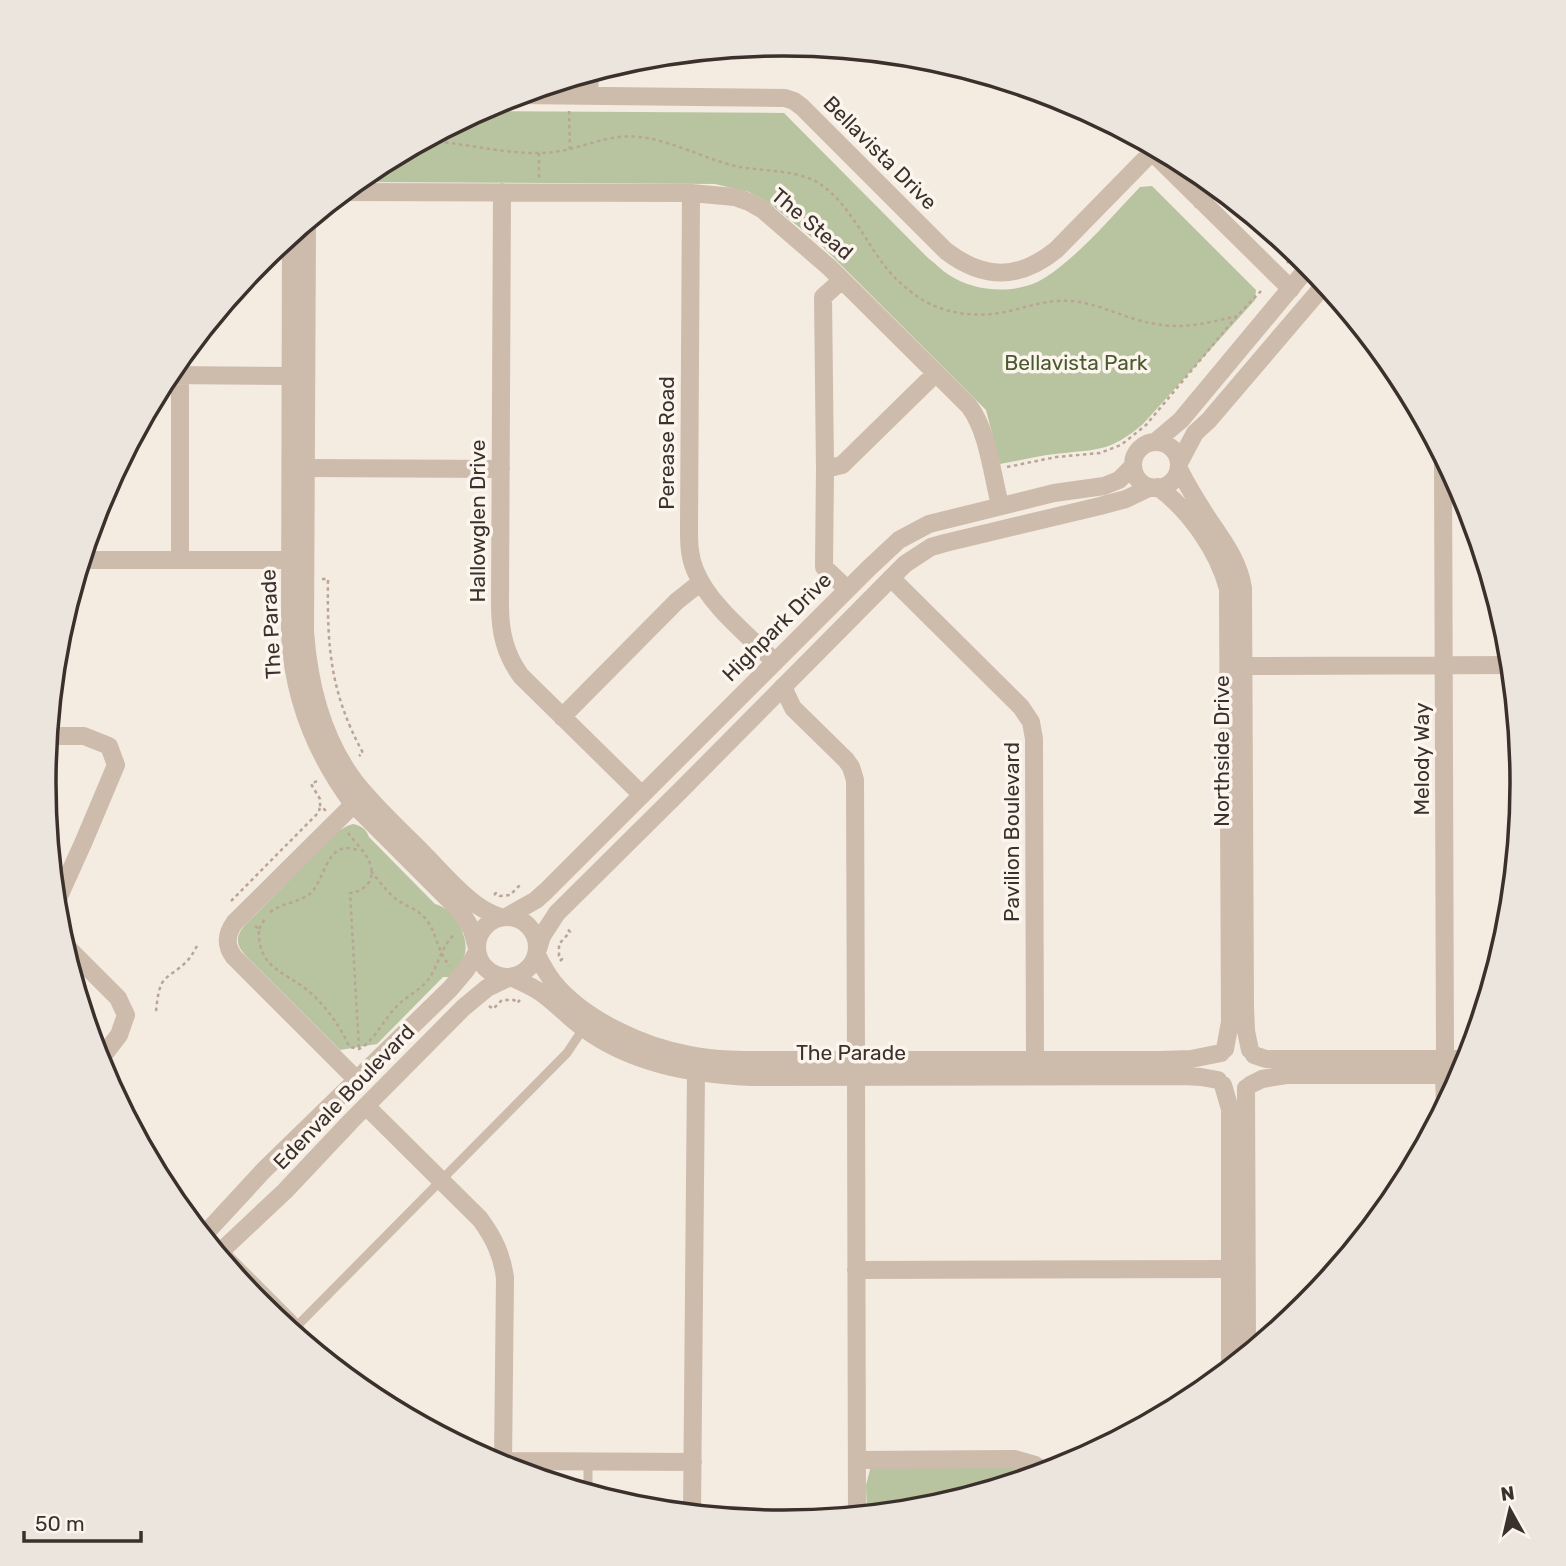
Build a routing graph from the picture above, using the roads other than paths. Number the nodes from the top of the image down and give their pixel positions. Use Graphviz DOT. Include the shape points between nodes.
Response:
graph roads {
  1 [pos="590,83"];
  2 [pos="549,95"];
  3 [pos="589,95"];
  4 [pos="1149,155"];
  5 [pos="1164,164"];
  6 [pos="360,192"];
  7 [pos="502,192"];
  8 [pos="691,193"];
  9 [pos="1208,194"];
  10 [pos="1201,201"];
  11 [pos="307,234"];
  12 [pos="291,248"];
  13 [pos="1302,275"];
  14 [pos="842,279"];
  15 [pos="1291,289"];
  16 [pos="1319,292"];
  17 [pos="1309,304"];
  18 [pos="936,373"];
  19 [pos="182,375"];
  20 [pos="291,376"];
  21 [pos="173,388"];
  22 [pos="1155,442"];
  23 [pos="1133,466"];
  24 [pos="1179,466"];
  25 [pos="306,468"];
  26 [pos="825,468"];
  27 [pos="500,469"];
  28 [pos="1443,479"];
  29 [pos="1154,487"];
  30 [pos="1000,505"];
  31 [pos="92,560"];
  32 [pos="180,560"];
  33 [pos="298,560"];
  34 [pos="891,578"];
  35 [pos="701,582"];
  36 [pos="847,589"];
  37 [pos="775,662"];
  38 [pos="1500,665"];
  39 [pos="1236,666"];
  40 [pos="1444,666"];
  41 [pos="783,687"];
  42 [pos="562,717"];
  43 [pos="58,736"];
  44 [pos="642,795"];
  45 [pos="359,799"];
  46 [pos="63,885"];
  47 [pos="503,917"];
  48 [pos="477,950"];
  49 [pos="537,952"];
  50 [pos="78,958"];
  51 [pos="509,978"];
  52 [pos="583,1029"];
  53 [pos="107,1050"];
  54 [pos="1223,1051"];
  55 [pos="1252,1052"];
  56 [pos="856,1068"];
  57 [pos="1035,1068"];
  58 [pos="1450,1070"];
  59 [pos="696,1072"];
  60 [pos="357,1080"];
  61 [pos="1221,1083"];
  62 [pos="1248,1086"];
  63 [pos="366,1106"];
  64 [pos="440,1180"];
  65 [pos="209,1230"];
  66 [pos="224,1248"];
  67 [pos="856,1270"];
  68 [pos="1238,1270"];
  69 [pos="302,1328"];
  70 [pos="1246,1343"];
  71 [pos="1231,1356"];
  72 [pos="498,1452"];
  73 [pos="857,1460"];
  74 [pos="524,1462"];
  75 [pos="588,1462"];
  76 [pos="693,1462"];
  77 [pos="1034,1465"];
  78 [pos="588,1483"];
  79 [pos="692,1504"];
  80 [pos="857,1506"];
  1 -- 3 [label="street"];
  2 -- 3 [label="street, Bellavista Drive"];
  3 -- 4 [label="street, Bellavista Drive" via="774,96 794,101 946,251 986,272 1017,271 1044,260"];
  5 -- 10 [label="street"];
  6 -- 7 [label="street, The Stead"];
  7 -- 8 [label="street, The Stead"];
  7 -- 27 [label="street, Hallowglen Drive"];
  8 -- 14 [label="street, The Stead" via="749,202"];
  8 -- 35 [label="street, Perease Road" via="689,543"];
  9 -- 10 [label="street"];
  10 -- 15 [label="street"];
  11 -- 25 [label="street, The Parade"];
  12 -- 20 [label="street, The Parade"];
  13 -- 15 [label="street"];
  14 -- 18 [label="street, The Stead"];
  14 -- 26 [label="street" via="823,296"];
  15 -- 17 [label="street"];
  15 -- 22 [label="street" via="1181,420"];
  16 -- 17 [label="street"];
  17 -- 24 [label="street" via="1195,433"];
  18 -- 26 [label="street" via="842,466"];
  18 -- 30 [label="street, The Stead" via="975,414"];
  19 -- 20 [label="street"];
  20 -- 33 [label="street, The Parade"];
  21 -- 32 [label="street"];
  22 -- 23 [label="street" via="1141,447"];
  22 -- 24 [label="street" via="1174,450"];
  23 -- 29 [label="street" via="1139,480"];
  23 -- 30 [label="street, Highpark Drive" via="1119,480 1104,486"];
  24 -- 29 [label="street" via="1171,482"];
  24 -- 39 [label="street, Northside Drive" via="1241,576 1244,601"];
  25 -- 27 [label="street"];
  25 -- 33 [label="street, The Parade"];
  26 -- 36 [label="street" via="824,567"];
  27 -- 42 [label="street, Hallowglen Drive" via="500,614 506,651 517,670"];
  28 -- 40 [label="street, Melody Way"];
  29 -- 34 [label="street" via="1100,506 931,547"];
  29 -- 39 [label="street, Northside Drive" via="1185,511 1217,560 1228,589"];
  30 -- 36 [label="street, Highpark Drive" via="914,531 889,548"];
  31 -- 32 [label="street"];
  32 -- 33 [label="street"];
  33 -- 45 [label="street, The Parade" via="314,693 325,728"];
  34 -- 41 [label="street"];
  34 -- 57 [label="street, Pavilion Boulevard" via="1031,722 1035,752"];
  35 -- 37 [label="street, Perease Road"];
  35 -- 42 [label="street"];
  36 -- 37 [label="street, Highpark Drive"];
  37 -- 44 [label="street, Highpark Drive"];
  38 -- 40 [label="street"];
  39 -- 40 [label="street"];
  39 -- 54 [label="street, Northside Drive" via="1230,1022"];
  39 -- 55 [label="street, Northside Drive" via="1245,1031"];
  40 -- 58 [label="street, Melody Way"];
  41 -- 49 [label="street" via="557,914"];
  41 -- 56 [label="street" via="793,708 846,760 855,780"];
  42 -- 44 [label="street, Hallowglen Drive"];
  43 -- 46 [label="street" via="84,736 109,746 116,765"];
  44 -- 47 [label="street, Highpark Drive" via="536,900"];
  45 -- 47 [label="street, The Parade" via="380,810 474,904"];
  45 -- 48 [label="street, The Parade" via="468,923"];
  45 -- 60 [label="street" via="243,914 227,937 230,951"];
  47 -- 48 [label="street" via="483,929"];
  47 -- 49 [label="street" via="516,918 533,930"];
  48 -- 51 [label="street" via="485,968"];
  48 -- 60 [label="street, Edenvale Boulevard" via="455,984"];
  49 -- 51 [label="street" via="527,970"];
  49 -- 56 [label="street, The Parade" via="554,983 589,1013 610,1027 669,1051"];
  50 -- 53 [label="street" via="118,998 127,1015"];
  51 -- 52 [label="street, The Parade" via="542,993"];
  51 -- 63 [label="street, Edenvale Boulevard" via="473,999"];
  52 -- 59 [label="street, The Parade" via="636,1056"];
  52 -- 64 [label="lane" via="567,1053"];
  54 -- 55 [label="street" via="1240,1046"];
  54 -- 57 [label="street, The Parade" via="1191,1059"];
  54 -- 61 [label="street" via="1215,1066"];
  55 -- 58 [label="street" via="1266,1059"];
  55 -- 62 [label="street" via="1259,1065"];
  56 -- 57 [label="street, The Parade"];
  56 -- 59 [label="street, The Parade" via="751,1077"];
  56 -- 67 [label="street"];
  57 -- 61 [label="street, The Parade" via="1201,1077"];
  58 -- 62 [label="street" via="1286,1075"];
  59 -- 76 [label="street"];
  60 -- 65 [label="street, Edenvale Boulevard"];
  61 -- 62 [label="street" via="1234,1090"];
  61 -- 68 [label="street" via="1230,1109"];
  62 -- 68 [label="street"];
  63 -- 64 [label="street"];
  63 -- 66 [label="street, Edenvale Boulevard"];
  64 -- 69 [label="lane"];
  64 -- 72 [label="street" via="480,1219 503,1265"];
  67 -- 68 [label="street"];
  67 -- 73 [label="street"];
  68 -- 70 [label="street"];
  68 -- 71 [label="street"];
  73 -- 77 [label="street" via="1014,1459"];
  73 -- 80 [label="street"];
  74 -- 75 [label="street"];
  75 -- 76 [label="street"];
  75 -- 78 [label="lane"];
  76 -- 79 [label="street"];
}
